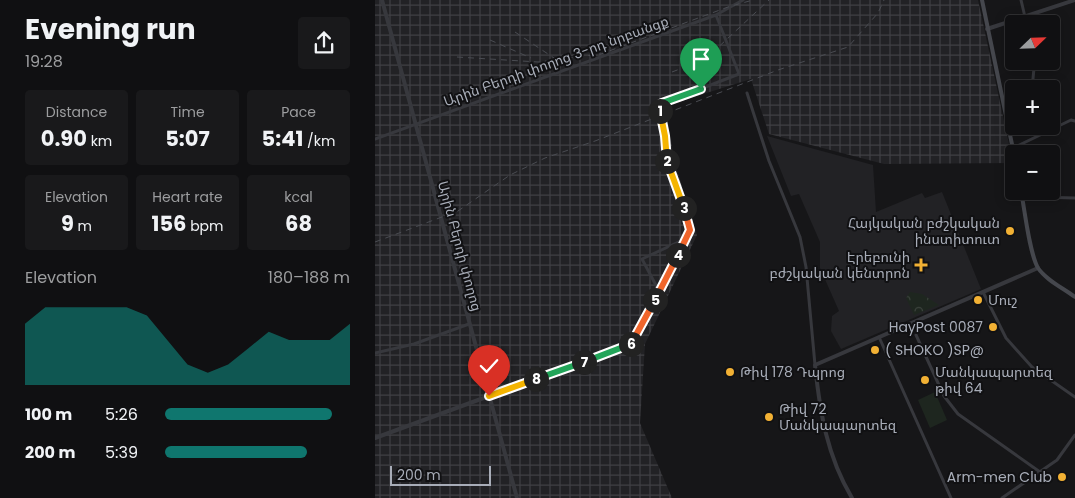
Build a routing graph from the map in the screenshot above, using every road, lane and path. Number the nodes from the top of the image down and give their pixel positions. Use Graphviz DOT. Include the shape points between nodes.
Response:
graph roads {
  1 [pos="382,0"];
  2 [pos="743,0"];
  3 [pos="982,0"];
  4 [pos="1021,0"];
  5 [pos="1075,0"];
  6 [pos="716,15"];
  7 [pos="1025,15"];
  8 [pos="1031,15"];
  9 [pos="1005,24"];
  10 [pos="987,29"];
  11 [pos="747,93"];
  12 [pos="1075,121"];
  13 [pos="415,124"];
  14 [pos="1060,125"];
  15 [pos="1038,135"];
  16 [pos="375,139"];
  17 [pos="1012,145"];
  18 [pos="1019,145"];
  19 [pos="1060,198"];
  20 [pos="1075,198"];
  21 [pos="1023,200"];
  22 [pos="685,239"];
  23 [pos="1038,268"];
  24 [pos="659,291"];
  25 [pos="983,292"];
  26 [pos="1075,297"];
  27 [pos="469,324"];
  28 [pos="916,335"];
  29 [pos="879,337"];
  30 [pos="375,353"];
  31 [pos="815,365"];
  32 [pos="489,396"];
  33 [pos="1075,397"];
  34 [pos="1075,435"];
  35 [pos="375,438"];
  36 [pos="1073,441"];
  37 [pos="1040,472"];
  38 [pos="517,498"];
  39 [pos="852,498"];
  40 [pos="951,498"];
  41 [pos="1002,498"];
  1 -- 13 [label="street, Արին Բերդի փողոց"];
  2 -- 6 [label="street, Արին Բերդի փողոց 3-րդ նրբանցք"];
  3 -- 10 [label="main road"];
  4 -- 7 [label="street"];
  5 -- 8 [label="street"];
  6 -- 13 [label="street, Արին Բերդի փողոց 3-րդ նրբանցք"];
  6 -- 22 [label="street" via="739,74 659,105 667,161 689,226"];
  9 -- 10 [label="street"];
  10 -- 17 [label="main road"];
  11 -- 31 [label="street" via="769,161 800,237"];
  12 -- 14 [label="street"];
  13 -- 16 [label="street, Արին Բերդի փողոց 3-րդ նրբանցք"];
  13 -- 27 [label="street, Արին Բերդի փողոց"];
  15 -- 18 [label="street"];
  19 -- 20 [label="street"];
  21 -- 23 [label="main road"];
  22 -- 24 [label="street"];
  22 -- 24 [label="street" via="643,260"];
  23 -- 25 [label="street"];
  23 -- 26 [label="main road"];
  24 -- 32 [label="street" via="631,344"];
  25 -- 29 [label="street"];
  25 -- 33 [label="street" via="1006,338 1032,367"];
  27 -- 30 [label="street" via="414,344"];
  27 -- 32 [label="street, Արին Բերդի փողոց"];
  28 -- 37 [label="street" via="944,396 958,414"];
  29 -- 31 [label="street"];
  29 -- 40 [label="street"];
  31 -- 39 [label="street" via="826,437 833,462"];
  32 -- 35 [label="street"];
  32 -- 38 [label="street, Արին Բերդի փողոց"];
  34 -- 36 [label="street"];
  36 -- 37 [label="street" via="1057,460"];
  37 -- 41 [label="street"];
}
